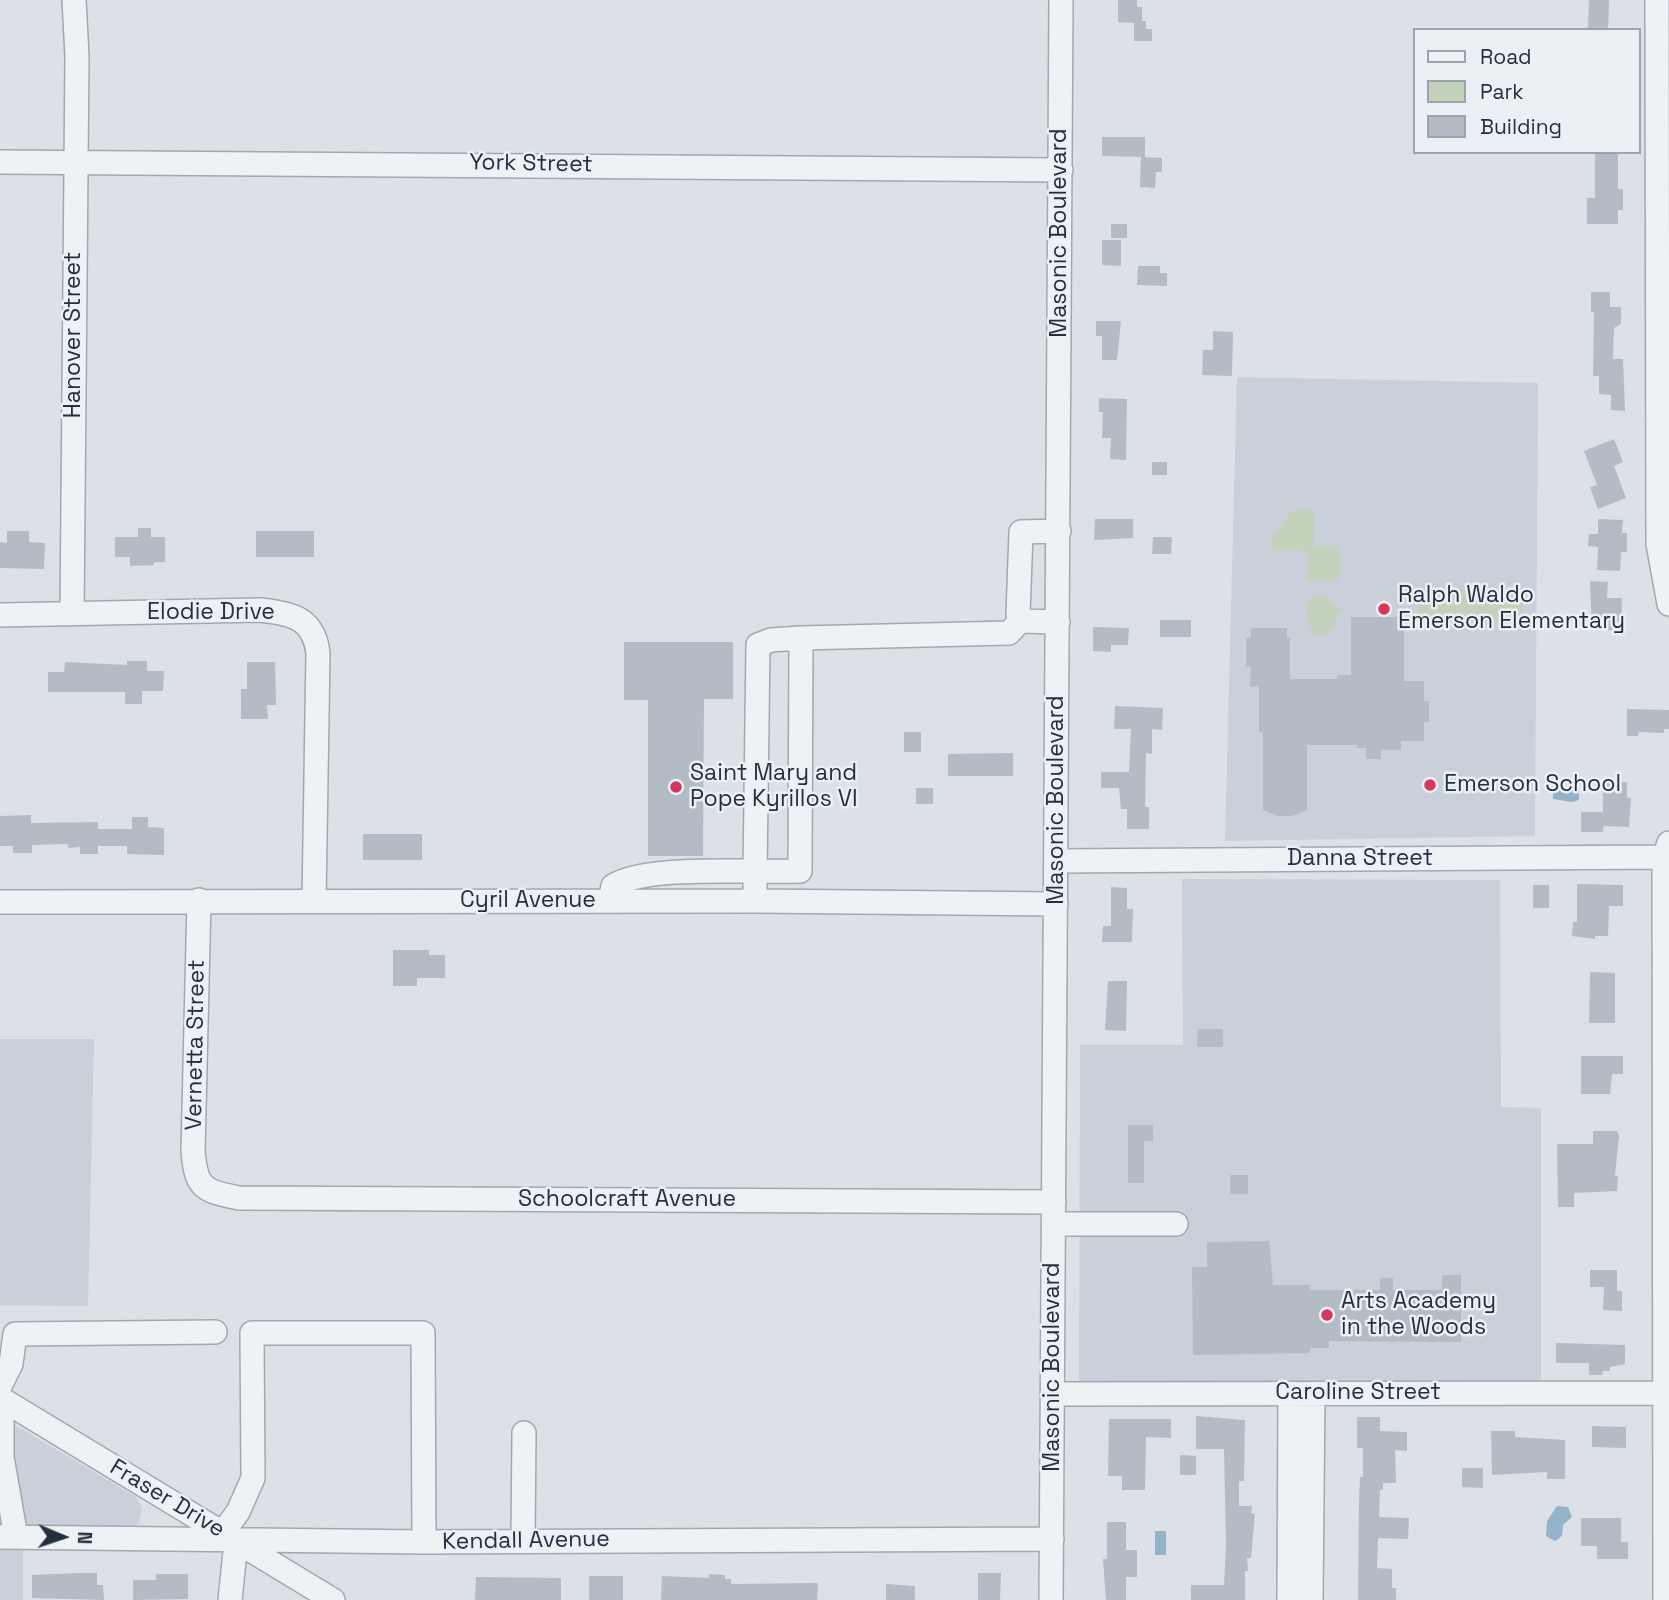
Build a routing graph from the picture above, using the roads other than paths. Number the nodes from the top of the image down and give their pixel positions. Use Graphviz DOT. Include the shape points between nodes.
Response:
graph roads {
  1 [pos="74,0"];
  2 [pos="1061,0"];
  3 [pos="1657,0"];
  4 [pos="0,162"];
  5 [pos="75,162"];
  6 [pos="1061,170"];
  7 [pos="1663,259"];
  8 [pos="1059,531"];
  9 [pos="1669,604"];
  10 [pos="72,614"];
  11 [pos="0,615"];
  12 [pos="1020,621"];
  13 [pos="1058,622"];
  14 [pos="801,638"];
  15 [pos="1667,850"];
  16 [pos="1056,861"];
  17 [pos="755,873"];
  18 [pos="199,900"];
  19 [pos="314,901"];
  20 [pos="610,901"];
  21 [pos="755,901"];
  22 [pos="0,902"];
  23 [pos="1056,904"];
  24 [pos="1667,1103"];
  25 [pos="202,1187"];
  26 [pos="1054,1213"];
  27 [pos="1176,1224"];
  28 [pos="215,1332"];
  29 [pos="8,1334"];
  30 [pos="1664,1393"];
  31 [pos="1052,1394"];
  32 [pos="1301,1394"];
  33 [pos="1,1395"];
  34 [pos="523,1433"];
  35 [pos="1,1446"];
  36 [pos="8,1537"];
  37 [pos="229,1537"];
  38 [pos="1052,1539"];
  39 [pos="523,1540"];
  40 [pos="424,1542"];
  41 [pos="230,1600"];
  42 [pos="333,1600"];
  43 [pos="1051,1600"];
  44 [pos="1289,1600"];
  45 [pos="1311,1600"];
  46 [pos="1665,1600"];
  1 -- 5 [label="street, Hanover Street"];
  2 -- 6 [label="street, Masonic Boulevard"];
  3 -- 7 [label="street"];
  4 -- 5 [label="street, York Street"];
  5 -- 6 [label="street, York Street"];
  5 -- 10 [label="street, Hanover Street"];
  6 -- 8 [label="street, Masonic Boulevard"];
  7 -- 9 [label="street" via="1658,544"];
  8 -- 12 [label="street" via="1021,532"];
  8 -- 13 [label="street, Masonic Boulevard"];
  10 -- 11 [label="street, Elodie Drive"];
  10 -- 19 [label="street, Elodie Drive" via="260,610 297,616 307,624 318,653"];
  12 -- 13 [label="street"];
  12 -- 14 [label="street" via="1009,632"];
  13 -- 16 [label="street, Masonic Boulevard"];
  14 -- 17 [label="street" via="758,645"];
  14 -- 17 [label="street" via="800,872"];
  15 -- 16 [label="street, Danna Street"];
  15 -- 24 [label="street"];
  16 -- 23 [label="street, Masonic Boulevard"];
  17 -- 20 [label="street" via="652,873 619,882 613,886"];
  17 -- 21 [label="street"];
  18 -- 19 [label="street, Cyril Avenue"];
  18 -- 22 [label="street, Cyril Avenue"];
  18 -- 25 [label="street, Vernetta Street" via="193,1152"];
  19 -- 20 [label="street, Cyril Avenue"];
  20 -- 21 [label="street, Cyril Avenue"];
  21 -- 23 [label="street, Cyril Avenue"];
  23 -- 26 [label="street, Masonic Boulevard"];
  24 -- 30 [label="street"];
  25 -- 26 [label="street, Schoolcraft Avenue" via="239,1198"];
  26 -- 27 [label="street, Schoolcraft Avenue"];
  26 -- 31 [label="street, Masonic Boulevard"];
  28 -- 29 [label="street"];
  29 -- 33 [label="street" via="11,1364"];
  30 -- 32 [label="street, Caroline Street"];
  30 -- 46 [label="street"];
  31 -- 32 [label="street, Caroline Street"];
  31 -- 38 [label="street, Masonic Boulevard"];
  32 -- 44 [label="street"];
  32 -- 45 [label="street"];
  33 -- 35 [label="street"];
  33 -- 37 [label="street, Fraser Drive"];
  34 -- 39 [label="street"];
  35 -- 36 [label="street"];
  36 -- 37 [label="street, Kendall Avenue"];
  37 -- 40 [label="street, Kendall Avenue"];
  37 -- 40 [label="street" via="253,1478 251,1333 423,1333"];
  37 -- 41 [label="street"];
  37 -- 42 [label="street, Fraser Drive"];
  38 -- 39 [label="street, Kendall Avenue"];
  38 -- 43 [label="street, Masonic Boulevard"];
  39 -- 40 [label="street, Kendall Avenue"];
}
